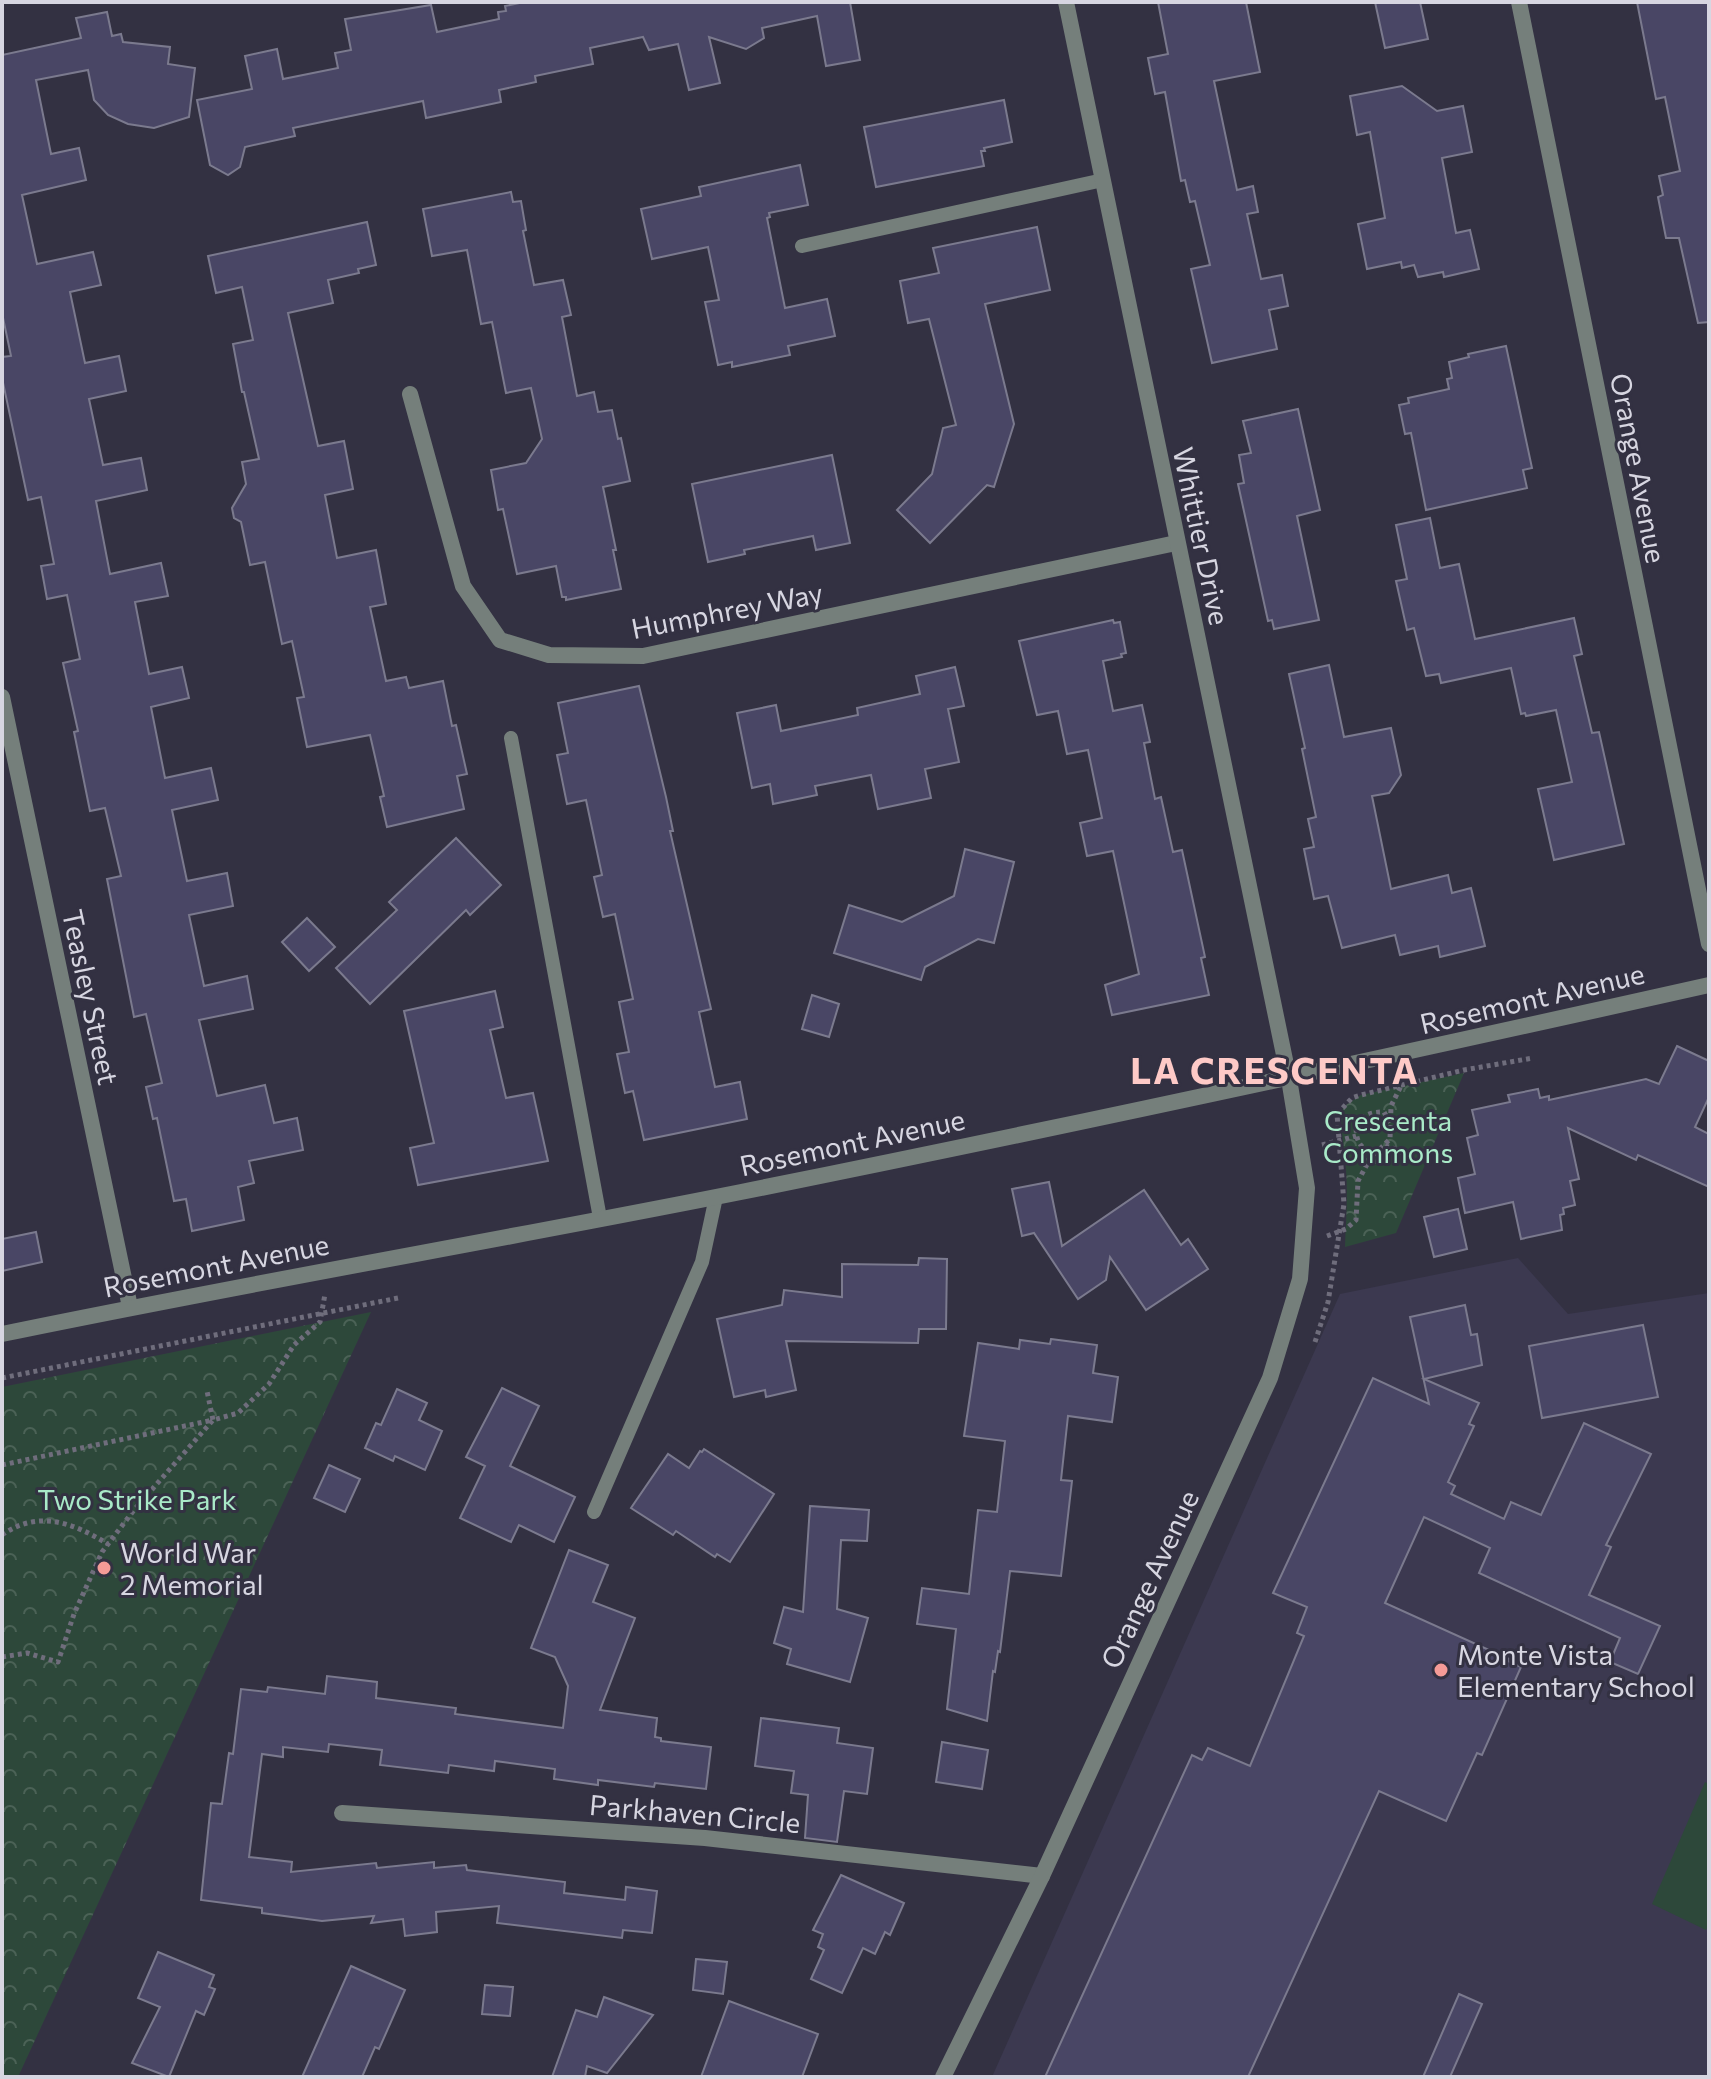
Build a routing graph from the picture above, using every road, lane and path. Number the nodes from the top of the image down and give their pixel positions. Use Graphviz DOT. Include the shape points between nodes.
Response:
graph roads {
  1 [pos="1066,2"];
  2 [pos="1519,2"];
  3 [pos="1103,180"];
  4 [pos="802,246"];
  5 [pos="410,394"];
  6 [pos="1176,543"];
  7 [pos="2,697"];
  8 [pos="511,738"];
  9 [pos="1709,944"];
  10 [pos="1709,985"];
  11 [pos="1533,1058"];
  12 [pos="1289,1079"];
  13 [pos="1401,1087"];
  14 [pos="1391,1125"];
  15 [pos="1356,1136"];
  16 [pos="1338,1141"];
  17 [pos="1385,1146"];
  18 [pos="1378,1153"];
  19 [pos="1406,1161"];
  20 [pos="716,1197"];
  21 [pos="600,1218"];
  22 [pos="1346,1229"];
  23 [pos="398,1298"];
  24 [pos="130,1307"];
  25 [pos="320,1322"];
  26 [pos="2,1334"];
  27 [pos="1315,1342"];
  28 [pos="2,1378"];
  29 [pos="207,1391"];
  30 [pos="213,1420"];
  31 [pos="2,1465"];
  32 [pos="594,1512"];
  33 [pos="2,1535"];
  34 [pos="108,1544"];
  35 [pos="2,1657"];
  36 [pos="342,1813"];
  37 [pos="1042,1876"];
  38 [pos="943,2077"];
  1 -- 3 [label="street, Whittier Drive"];
  2 -- 9 [label="street, Orange Avenue"];
  3 -- 4 [label="lane"];
  3 -- 6 [label="street, Whittier Drive"];
  5 -- 6 [label="street, Humphrey Way" via="463,586 500,640 549,655 643,656"];
  6 -- 12 [label="street, Whittier Drive"];
  7 -- 24 [label="street, Teasley Street"];
  8 -- 21 [label="lane"];
  10 -- 12 [label="street, Rosemont Avenue"];
  11 -- 13 [label="path"];
  12 -- 20 [label="street, Rosemont Avenue"];
  12 -- 37 [label="street, Orange Avenue" via="1307,1188 1300,1279 1270,1378"];
  13 -- 14 [label="path" via="1391,1106"];
  13 -- 16 [label="path" via="1352,1098 1337,1114"];
  14 -- 15 [label="path" via="1384,1112 1372,1112 1357,1123"];
  14 -- 17 [label="path"];
  15 -- 16 [label="path"];
  15 -- 18 [label="path" via="1361,1147"];
  16 -- 27 [label="path" via="1344,1204 1328,1302"];
  17 -- 18 [label="path"];
  17 -- 19 [label="path" via="1400,1150"];
  18 -- 22 [label="path" via="1358,1181 1356,1220"];
  20 -- 21 [label="street, Rosemont Avenue"];
  20 -- 32 [label="lane" via="702,1262"];
  21 -- 24 [label="street, Rosemont Avenue"];
  23 -- 28 [label="path"];
  24 -- 26 [label="street, Rosemont Avenue"];
  25 -- 30 [label="path" via="238,1413"];
  29 -- 30 [label="path"];
  30 -- 31 [label="path"];
  30 -- 34 [label="path"];
  33 -- 34 [label="path" via="14,1527 52,1520 77,1525"];
  34 -- 35 [label="path" via="58,1662 27,1653"];
  36 -- 37 [label="street, Parkhaven Circle" via="705,1838"];
  37 -- 38 [label="street, Orange Avenue"];
}
